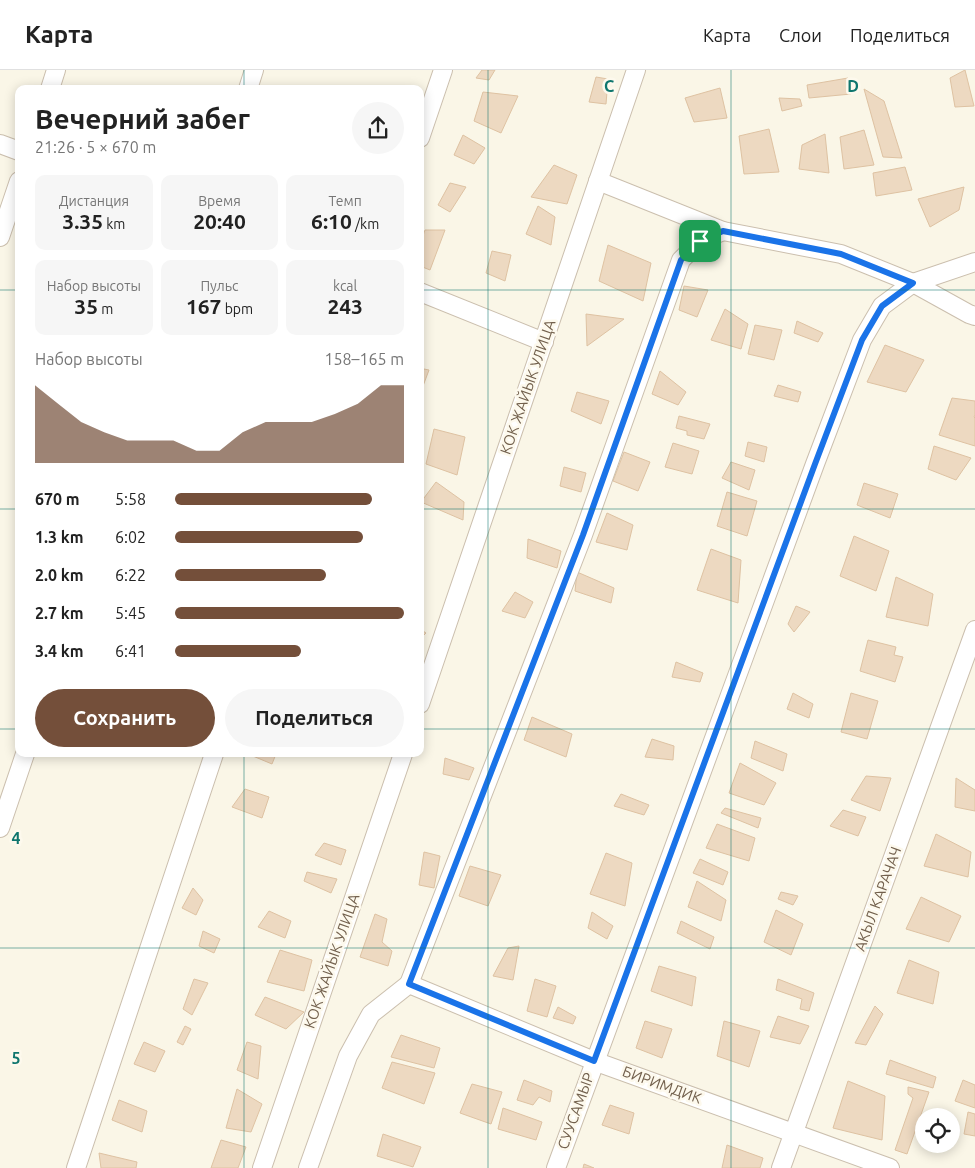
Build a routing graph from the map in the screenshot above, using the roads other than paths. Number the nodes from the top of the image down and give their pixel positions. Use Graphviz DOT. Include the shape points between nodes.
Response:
graph roads {
  1 [pos="56,70"];
  2 [pos="254,70"];
  3 [pos="443,70"];
  4 [pos="636,70"];
  5 [pos="51,85"];
  6 [pos="249,85"];
  7 [pos="424,126"];
  8 [pos="0,144"];
  9 [pos="15,150"];
  10 [pos="598,182"];
  11 [pos="15,193"];
  12 [pos="723,231"];
  13 [pos="0,237"];
  14 [pos="975,262"];
  15 [pos="913,283"];
  16 [pos="424,294"];
  17 [pos="975,316"];
  18 [pos="544,342"];
  19 [pos="975,630"];
  20 [pos="424,692"];
  21 [pos="24,757"];
  22 [pos="213,757"];
  23 [pos="402,757"];
  24 [pos="0,828"];
  25 [pos="409,984"];
  26 [pos="594,1061"];
  27 [pos="794,1133"];
  28 [pos="76,1168"];
  29 [pos="262,1168"];
  30 [pos="308,1168"];
  31 [pos="556,1168"];
  32 [pos="781,1168"];
  33 [pos="890,1168"];
  1 -- 5 [label="street"];
  2 -- 6 [label="street"];
  3 -- 7 [label="street"];
  4 -- 10 [label="street, КОК ЖАЙЫК УЛИЦА"];
  8 -- 9 [label="street"];
  10 -- 12 [label="street"];
  10 -- 18 [label="street, КОК ЖАЙЫК УЛИЦА"];
  11 -- 13 [label="street"];
  12 -- 15 [label="street" via="841,254"];
  12 -- 25 [label="street" via="700,241 681,260 583,535"];
  14 -- 15 [label="street, СУУСАМЫР"];
  15 -- 17 [label="street"];
  15 -- 26 [label="street, СУУСАМЫР" via="882,306 862,340"];
  16 -- 18 [label="street"];
  18 -- 20 [label="street, КОК ЖАЙЫК УЛИЦА"];
  19 -- 27 [label="street, АКЫЛ КАРАЧАЧ"];
  21 -- 24 [label="street"];
  22 -- 28 [label="street"];
  23 -- 29 [label="street, КОК ЖАЙЫК УЛИЦА"];
  25 -- 26 [label="street, БИРИМДИК"];
  25 -- 30 [label="street" via="371,1014 348,1056"];
  26 -- 27 [label="street, БИРИМДИК"];
  26 -- 31 [label="street, СУУСАМЫР"];
  27 -- 32 [label="street, АКЫЛ КАРАЧАЧ"];
  27 -- 33 [label="street, БИРИМДИК"];
}
